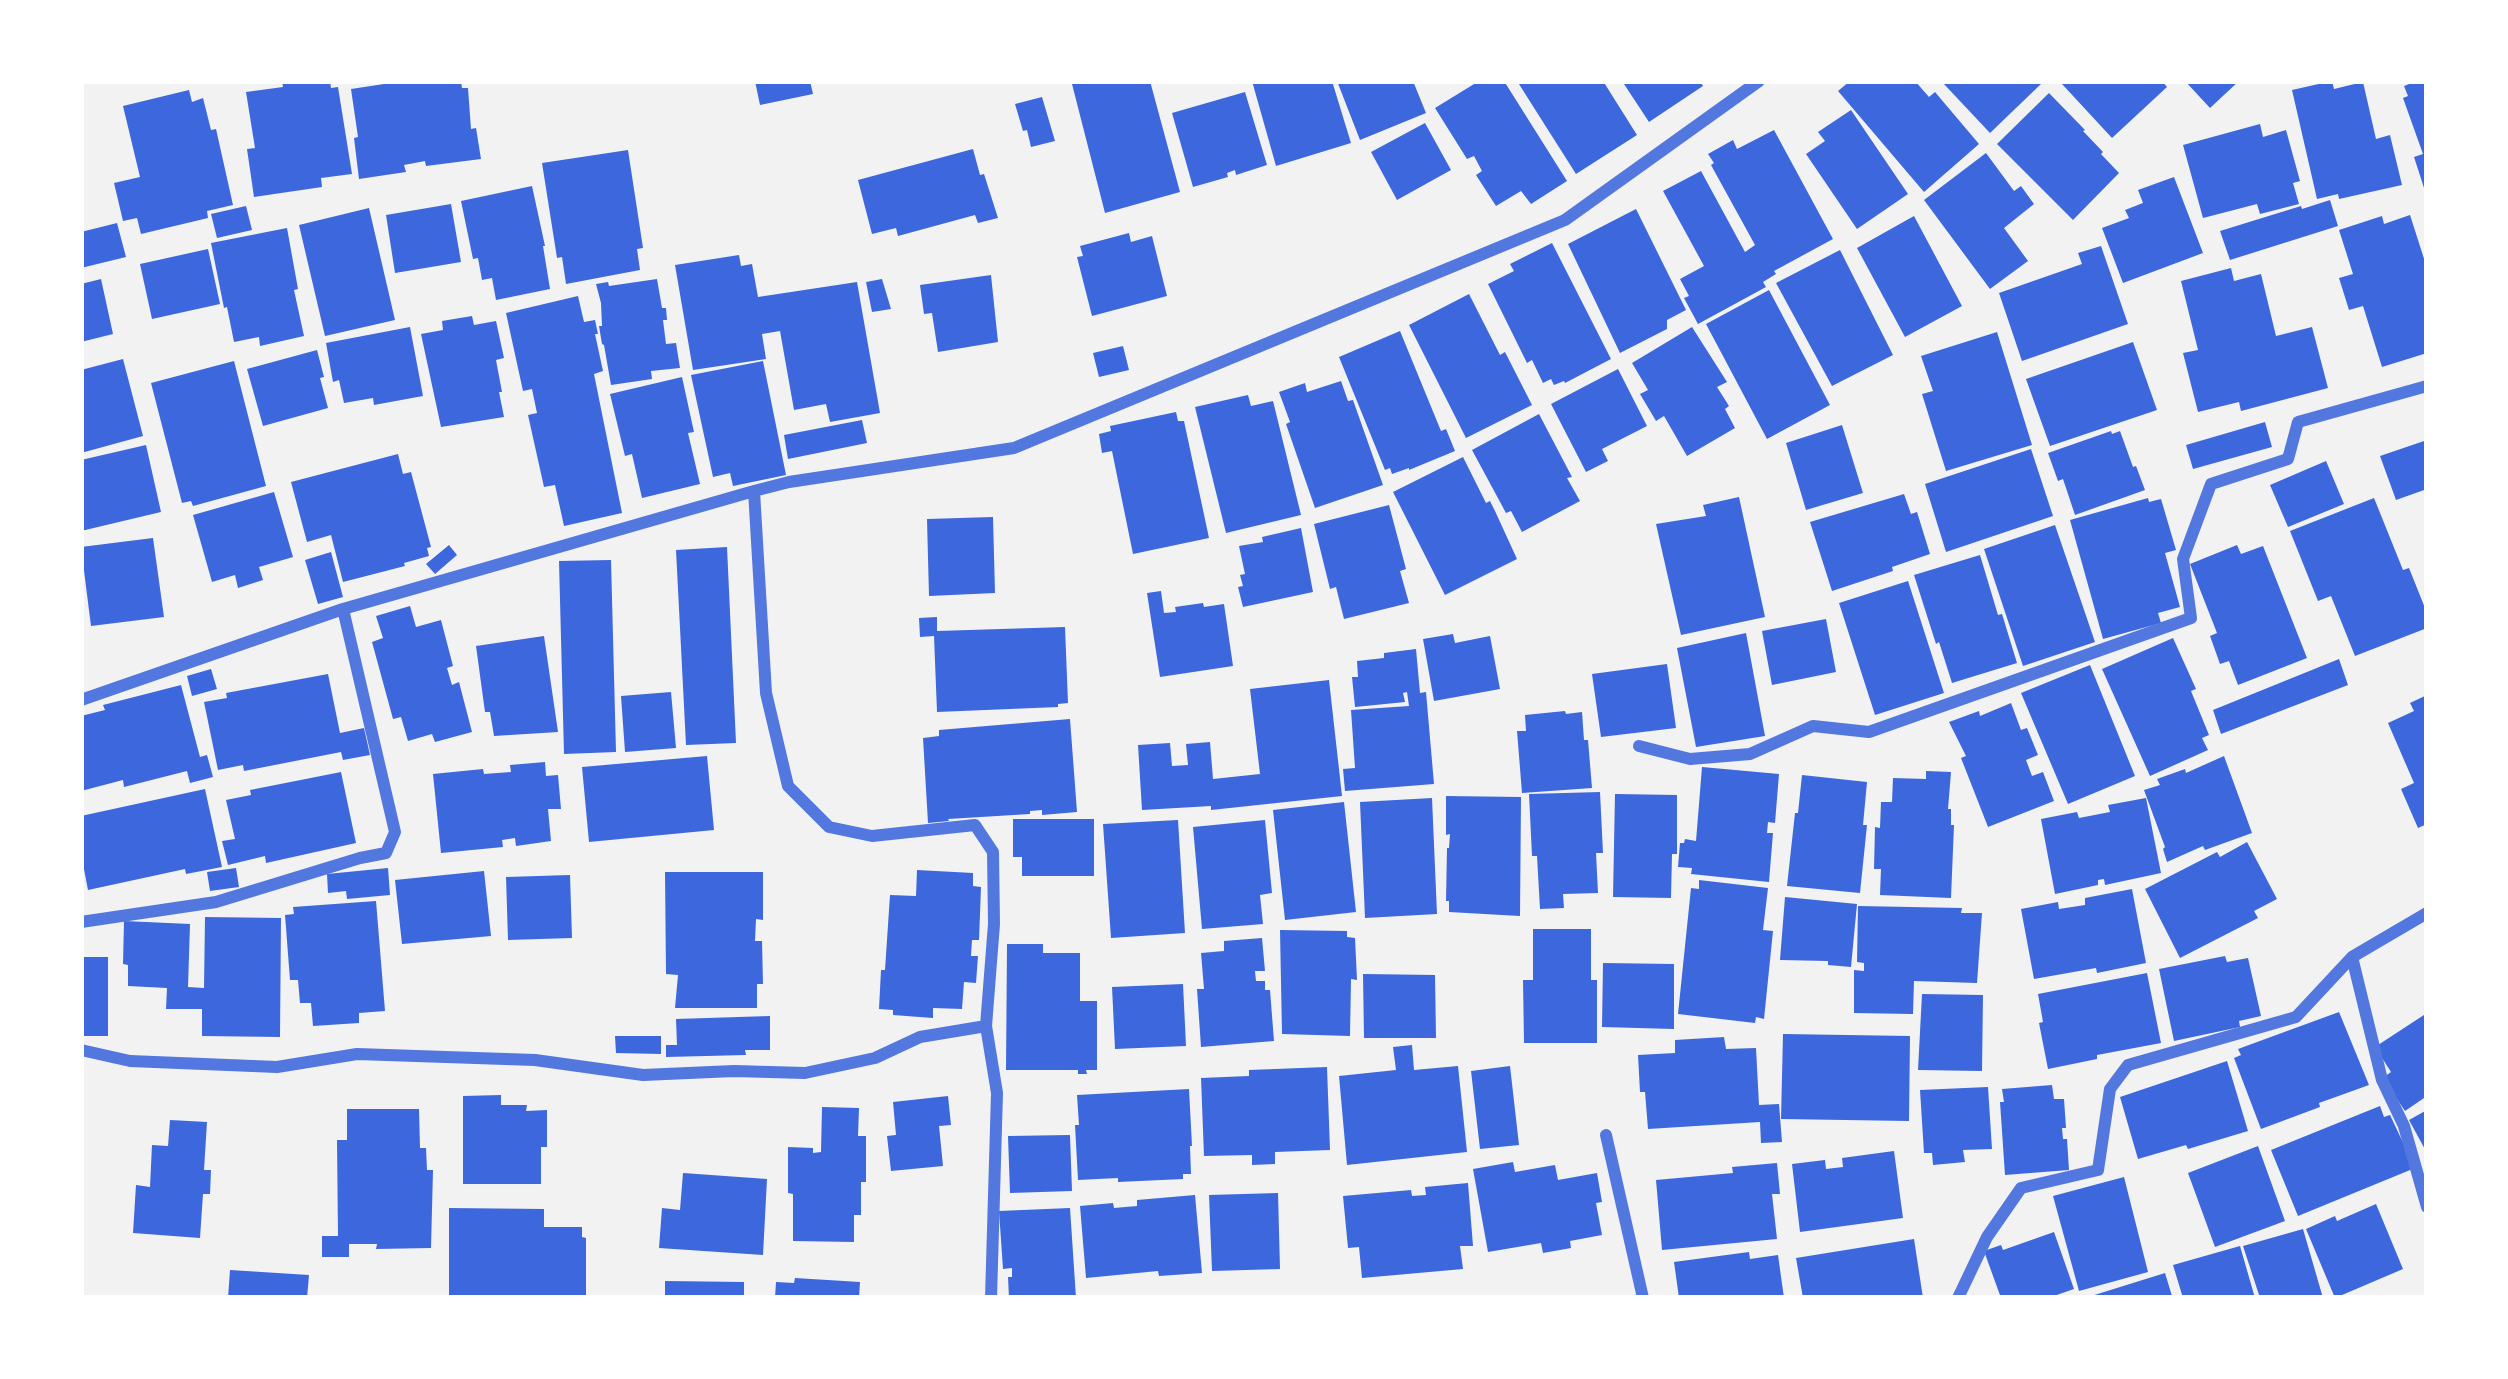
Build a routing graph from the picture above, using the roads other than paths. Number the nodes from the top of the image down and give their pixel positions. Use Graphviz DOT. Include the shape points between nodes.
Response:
graph roads {
  1 [pos="1759,81"];
  2 [pos="2427,386"];
  3 [pos="754,490"];
  4 [pos="343,609"];
  5 [pos="81,700"];
  6 [pos="1639,746"];
  7 [pos="2427,914"];
  8 [pos="81,922"];
  9 [pos="2352,957"];
  10 [pos="986,1026"];
  11 [pos="81,1050"];
  12 [pos="1606,1135"];
  13 [pos="2427,1207"];
  14 [pos="991,1298"];
  15 [pos="1643,1298"];
  16 [pos="1958,1298"];
  1 -- 3 [label="street" via="1565,220 1014,448"];
  2 -- 6 [label="street" via="2298,422 2288,459 2211,484 2183,559 2191,618 1869,732 1813,726 1750,754 1690,759"];
  3 -- 4 [label="street"];
  3 -- 10 [label="street" via="766,693 788,786 829,827 872,836 976,825 993,852"];
  4 -- 5 [label="street"];
  4 -- 8 [label="street" via="394,832 386,853 216,902"];
  7 -- 9 [label="street"];
  9 -- 13 [label="street" via="2382,1080"];
  9 -- 16 [label="street" via="2296,1017 2128,1065 2110,1089 2098,1170 2021,1188"];
  10 -- 11 [label="street" via="805,1073 643,1075 535,1060 357,1054 277,1067"];
  10 -- 14 [label="street" via="997,1093"];
  12 -- 15 [label="street"];
}
